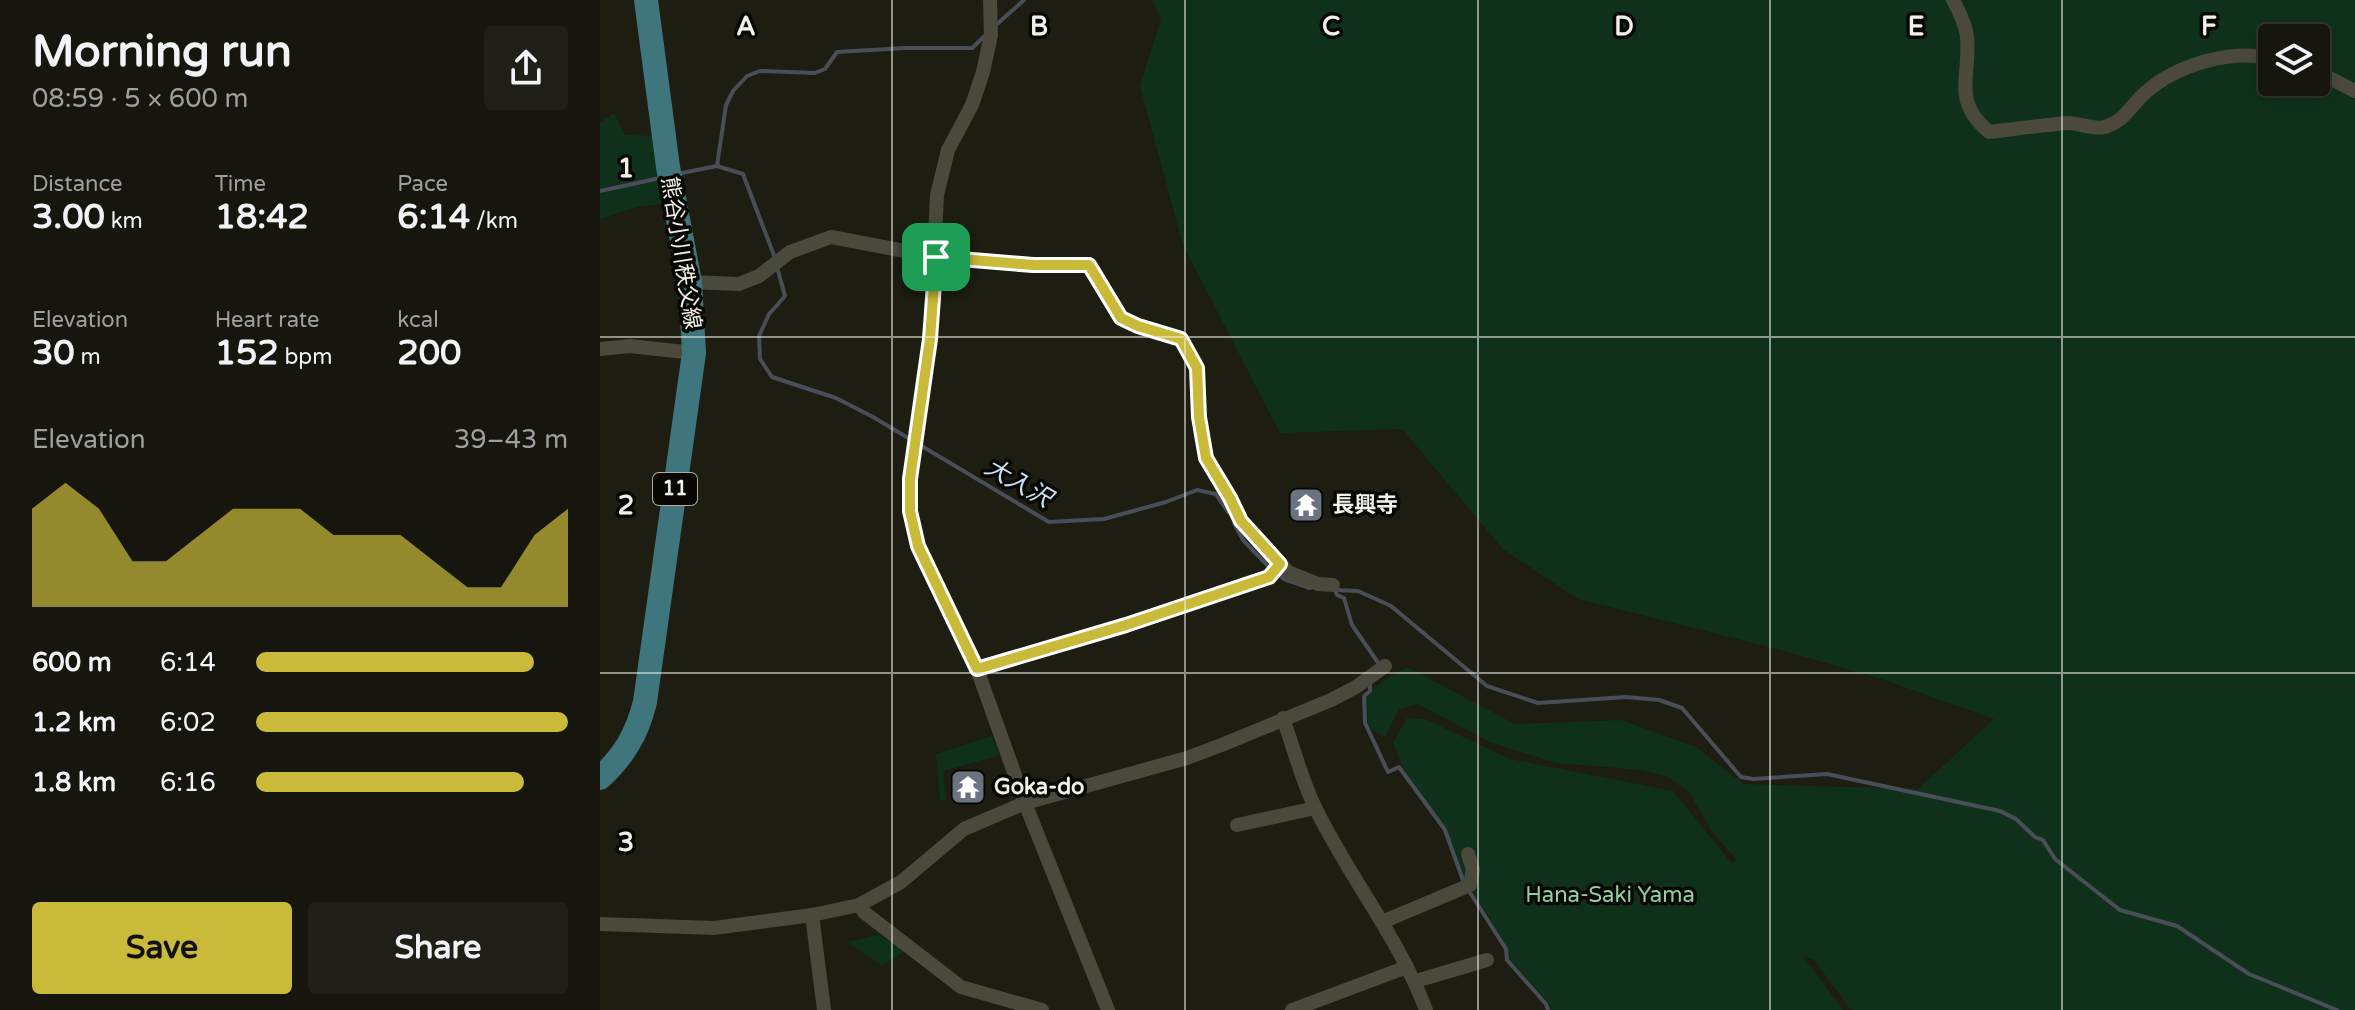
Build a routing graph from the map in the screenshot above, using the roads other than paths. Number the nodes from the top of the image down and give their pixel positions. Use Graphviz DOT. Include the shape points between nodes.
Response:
graph roads {
  1 [pos="646,0"];
  2 [pos="990,0"];
  3 [pos="1953,0"];
  4 [pos="2258,56"];
  5 [pos="2330,78"];
  6 [pos="2355,91"];
  7 [pos="936,257"];
  8 [pos="690,282"];
  9 [pos="600,349"];
  10 [pos="694,353"];
  11 [pos="1276,570"];
  12 [pos="1333,585"];
  13 [pos="1385,666"];
  14 [pos="977,669"];
  15 [pos="1283,718"];
  16 [pos="600,778"];
  17 [pos="1025,803"];
  18 [pos="1315,808"];
  19 [pos="1237,825"];
  20 [pos="1468,854"];
  21 [pos="859,905"];
  22 [pos="812,915"];
  23 [pos="1382,922"];
  24 [pos="600,924"];
  25 [pos="1487,960"];
  26 [pos="1407,967"];
  27 [pos="1416,981"];
  28 [pos="824,1010"];
  29 [pos="1042,1010"];
  30 [pos="1108,1010"];
  31 [pos="1292,1010"];
  32 [pos="1426,1010"];
  1 -- 8 [label="main road, 熊谷小川秩父線 / 11"];
  2 -- 7 [label="street" via="991,35 983,72 942,164"];
  3 -- 4 [label="street" via="1967,37 1964,98 1975,120 1989,132 2071,123 2102,128 2122,119 2145,92 2175,71 2207,59"];
  5 -- 6 [label="street"];
  7 -- 8 [label="street" via="831,237 790,252 739,284"];
  7 -- 11 [label="street" via="1089,265 1121,318 1181,339 1197,368 1206,458"];
  7 -- 14 [label="street" via="910,511 918,546"];
  8 -- 10 [label="main road, 熊谷小川秩父線 / 11"];
  9 -- 10 [label="street" via="630,346"];
  10 -- 16 [label="main road, 熊谷小川秩父線 / 11" via="645,702 627,749"];
  11 -- 12 [label="street"];
  11 -- 14 [label="street" via="1126,625"];
  13 -- 15 [label="street" via="1356,687"];
  14 -- 17 [label="street"];
  15 -- 17 [label="street" via="1187,758"];
  15 -- 18 [label="street"];
  17 -- 21 [label="street" via="964,829 901,882"];
  17 -- 30 [label="street"];
  18 -- 19 [label="street"];
  18 -- 23 [label="street"];
  20 -- 23 [label="street" via="1470,885"];
  21 -- 22 [label="street"];
  21 -- 29 [label="street" via="961,987"];
  22 -- 24 [label="street" via="714,928"];
  22 -- 28 [label="street"];
  23 -- 26 [label="street"];
  25 -- 27 [label="street"];
  26 -- 27 [label="street"];
  26 -- 31 [label="street"];
  27 -- 32 [label="street"];
}
